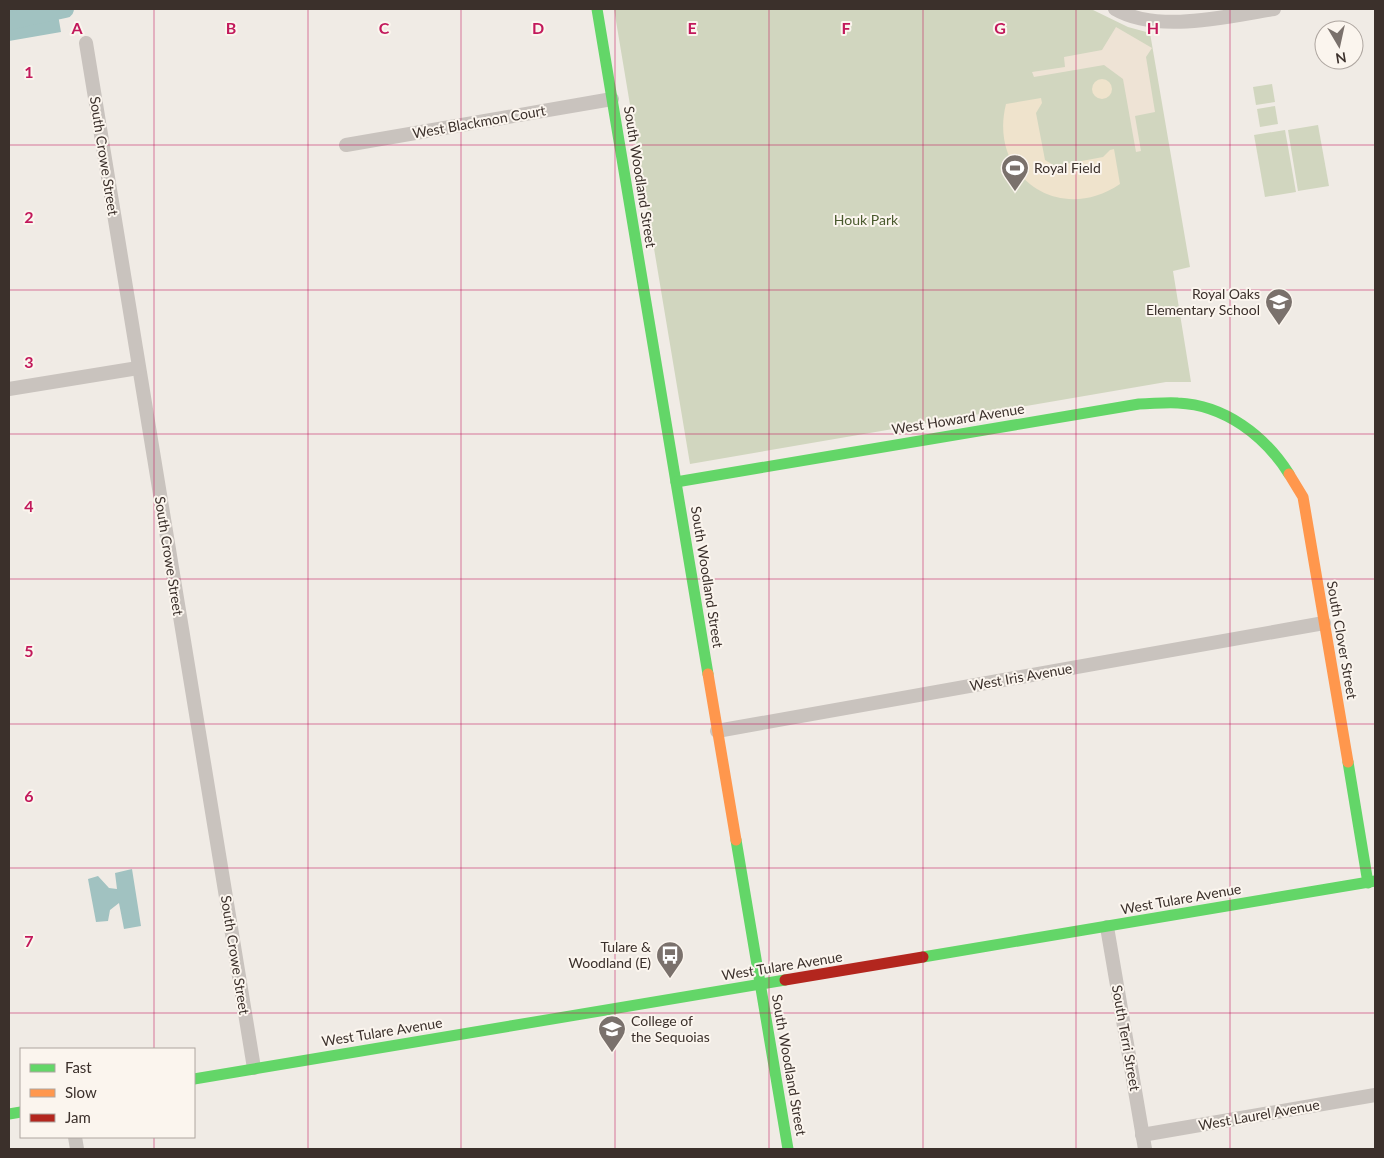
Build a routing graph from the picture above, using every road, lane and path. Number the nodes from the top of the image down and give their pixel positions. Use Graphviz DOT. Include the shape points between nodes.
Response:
graph roads {
  1 [pos="597,9"];
  2 [pos="1115,9"];
  3 [pos="1274,9"];
  4 [pos="86,43"];
  5 [pos="612,99"];
  6 [pos="346,145"];
  7 [pos="138,368"];
  8 [pos="9,390"];
  9 [pos="1242,423"];
  10 [pos="676,482"];
  11 [pos="1324,623"];
  12 [pos="717,731"];
  13 [pos="1372,882"];
  14 [pos="1107,927"];
  15 [pos="760,985"];
  16 [pos="254,1068"];
  17 [pos="195,1079"];
  18 [pos="1375,1095"];
  19 [pos="1143,1142"];
  20 [pos="788,1149"];
  1 -- 5 [label="street, South Woodland Street"];
  2 -- 3 [label="street" via="1164,21 1203,20"];
  4 -- 7 [label="street, South Crowe Street"];
  5 -- 6 [label="street, West Blackmon Court"];
  5 -- 10 [label="street, South Woodland Street"];
  7 -- 8 [label="street"];
  7 -- 16 [label="street, South Crowe Street"];
  9 -- 10 [label="street, West Howard Avenue" via="1180,402 1140,404"];
  9 -- 11 [label="street, South Clover Street" via="1276,453 1303,497"];
  10 -- 12 [label="street, South Woodland Street"];
  11 -- 12 [label="street, West Iris Avenue"];
  11 -- 13 [label="street, South Clover Street"];
  12 -- 15 [label="street, South Woodland Street"];
  13 -- 14 [label="street, West Tulare Avenue"];
  14 -- 15 [label="street, West Tulare Avenue"];
  14 -- 19 [label="street, South Terri Street"];
  15 -- 16 [label="street, West Tulare Avenue"];
  15 -- 20 [label="street, South Woodland Street"];
  16 -- 17 [label="street, West Tulare Avenue"];
  18 -- 19 [label="street, West Laurel Avenue"];
}
